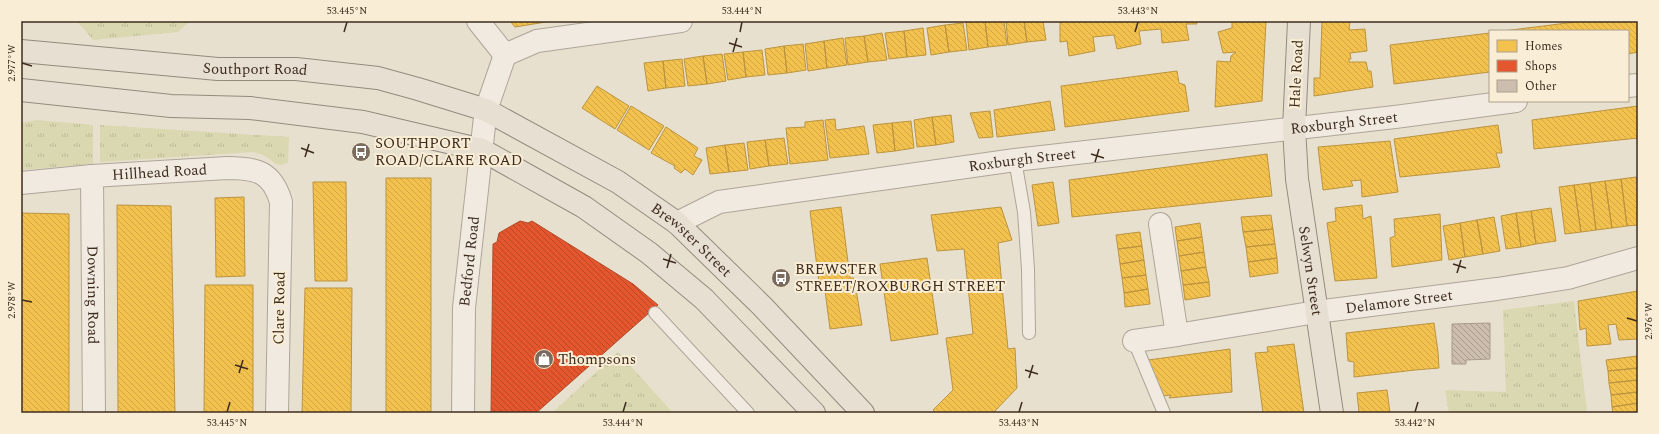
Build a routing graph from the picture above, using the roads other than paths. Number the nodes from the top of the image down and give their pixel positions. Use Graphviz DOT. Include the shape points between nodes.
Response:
graph roads {
  1 [pos="478,21"];
  2 [pos="681,21"];
  3 [pos="1299,21"];
  4 [pos="629,24"];
  5 [pos="21,51"];
  6 [pos="505,54"];
  7 [pos="21,90"];
  8 [pos="1508,102"];
  9 [pos="486,110"];
  10 [pos="1294,128"];
  11 [pos="482,150"];
  12 [pos="1015,160"];
  13 [pos="92,176"];
  14 [pos="21,183"];
  15 [pos="281,202"];
  16 [pos="676,223"];
  17 [pos="1160,224"];
  18 [pos="1638,258"];
  19 [pos="1316,312"];
  20 [pos="655,313"];
  21 [pos="1029,334"];
  22 [pos="1177,335"];
  23 [pos="1134,341"];
  24 [pos="804,410"];
  25 [pos="94,413"];
  26 [pos="276,413"];
  27 [pos="463,413"];
  28 [pos="748,413"];
  29 [pos="863,413"];
  30 [pos="1164,413"];
  31 [pos="1332,413"];
  1 -- 6 [label="street"];
  2 -- 4 [label="street"];
  3 -- 10 [label="main road, Hale Road"];
  4 -- 6 [label="street" via="537,41"];
  5 -- 9 [label="main road, Southport Road" via="218,69 296,69 378,78"];
  6 -- 9 [label="street, Bedford Road"];
  7 -- 11 [label="main road" via="171,106 250,108 363,122"];
  8 -- 10 [label="street, Roxburgh Street"];
  9 -- 11 [label="street, Bedford Road"];
  9 -- 16 [label="main road, Brewster Street" via="618,182"];
  10 -- 12 [label="street, Roxburgh Street"];
  10 -- 19 [label="main road, Selwyn Street" via="1297,178"];
  11 -- 24 [label="main road" via="584,207 649,253 704,300"];
  11 -- 27 [label="street, Bedford Road" via="464,308"];
  12 -- 16 [label="street, Roxburgh Street" via="719,202"];
  12 -- 21 [label="lane" via="1024,212"];
  13 -- 14 [label="street, Hillhead Road"];
  13 -- 15 [label="street, Hillhead Road" via="249,168 258,171 271,182"];
  13 -- 25 [label="street, Downing Road"];
  15 -- 26 [label="street, Clare Road"];
  16 -- 29 [label="main road, Brewster Street" via="762,306"];
  17 -- 22 [label="street"];
  18 -- 19 [label="street, Delamore Street" via="1568,278"];
  19 -- 22 [label="street, Delamore Street"];
  19 -- 31 [label="main road, Selwyn Street"];
  20 -- 28 [label="lane"];
  22 -- 23 [label="street, Delamore Street"];
  23 -- 30 [label="lane"];
}
